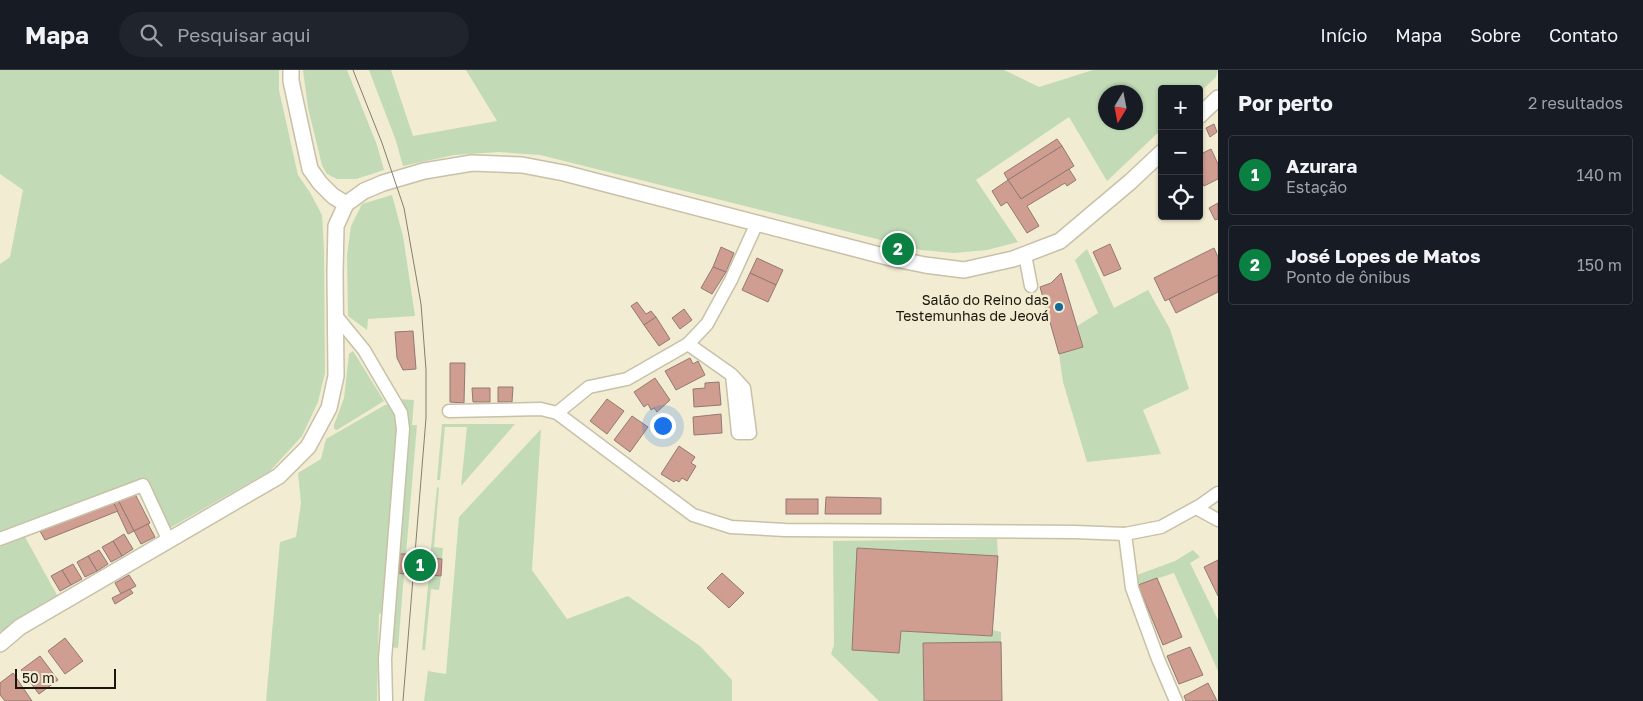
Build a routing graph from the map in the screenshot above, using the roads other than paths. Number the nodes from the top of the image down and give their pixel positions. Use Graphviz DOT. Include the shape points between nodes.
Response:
graph roads {
  1 [pos="291,70"];
  2 [pos="1218,98"];
  3 [pos="1203,112"];
  4 [pos="1158,156"];
  5 [pos="346,204"];
  6 [pos="757,223"];
  7 [pos="1025,255"];
  8 [pos="1030,286"];
  9 [pos="337,317"];
  10 [pos="688,344"];
  11 [pos="732,375"];
  12 [pos="449,411"];
  13 [pos="557,414"];
  14 [pos="1218,493"];
  15 [pos="1196,508"];
  16 [pos="1218,520"];
  17 [pos="1125,534"];
  18 [pos="0,539"];
  19 [pos="168,540"];
  20 [pos="0,644"];
  21 [pos="386,701"];
  22 [pos="1176,701"];
  1 -- 5 [label="street" via="310,169 320,183"];
  2 -- 3 [label="street"];
  4 -- 7 [label="street" via="1060,241"];
  5 -- 6 [label="street" via="364,191 424,171 472,163 522,165 564,172"];
  5 -- 9 [label="street" via="336,226"];
  6 -- 7 [label="street" via="925,266 964,270"];
  6 -- 10 [label="street" via="707,324"];
  7 -- 8 [label="street"];
  9 -- 19 [label="street" via="336,376 329,408 308,447 279,476"];
  9 -- 21 [label="street" via="364,350 401,413 403,430 386,659"];
  10 -- 11 [label="street"];
  10 -- 13 [label="street" via="627,379 589,388"];
  12 -- 13 [label="street" via="541,409"];
  13 -- 17 [label="street" via="693,515 731,527"];
  14 -- 15 [label="street"];
  15 -- 16 [label="street"];
  15 -- 17 [label="street" via="1161,527"];
  17 -- 22 [label="street" via="1132,588"];
  18 -- 19 [label="street" via="143,485"];
  19 -- 20 [label="street" via="20,627"];
}
